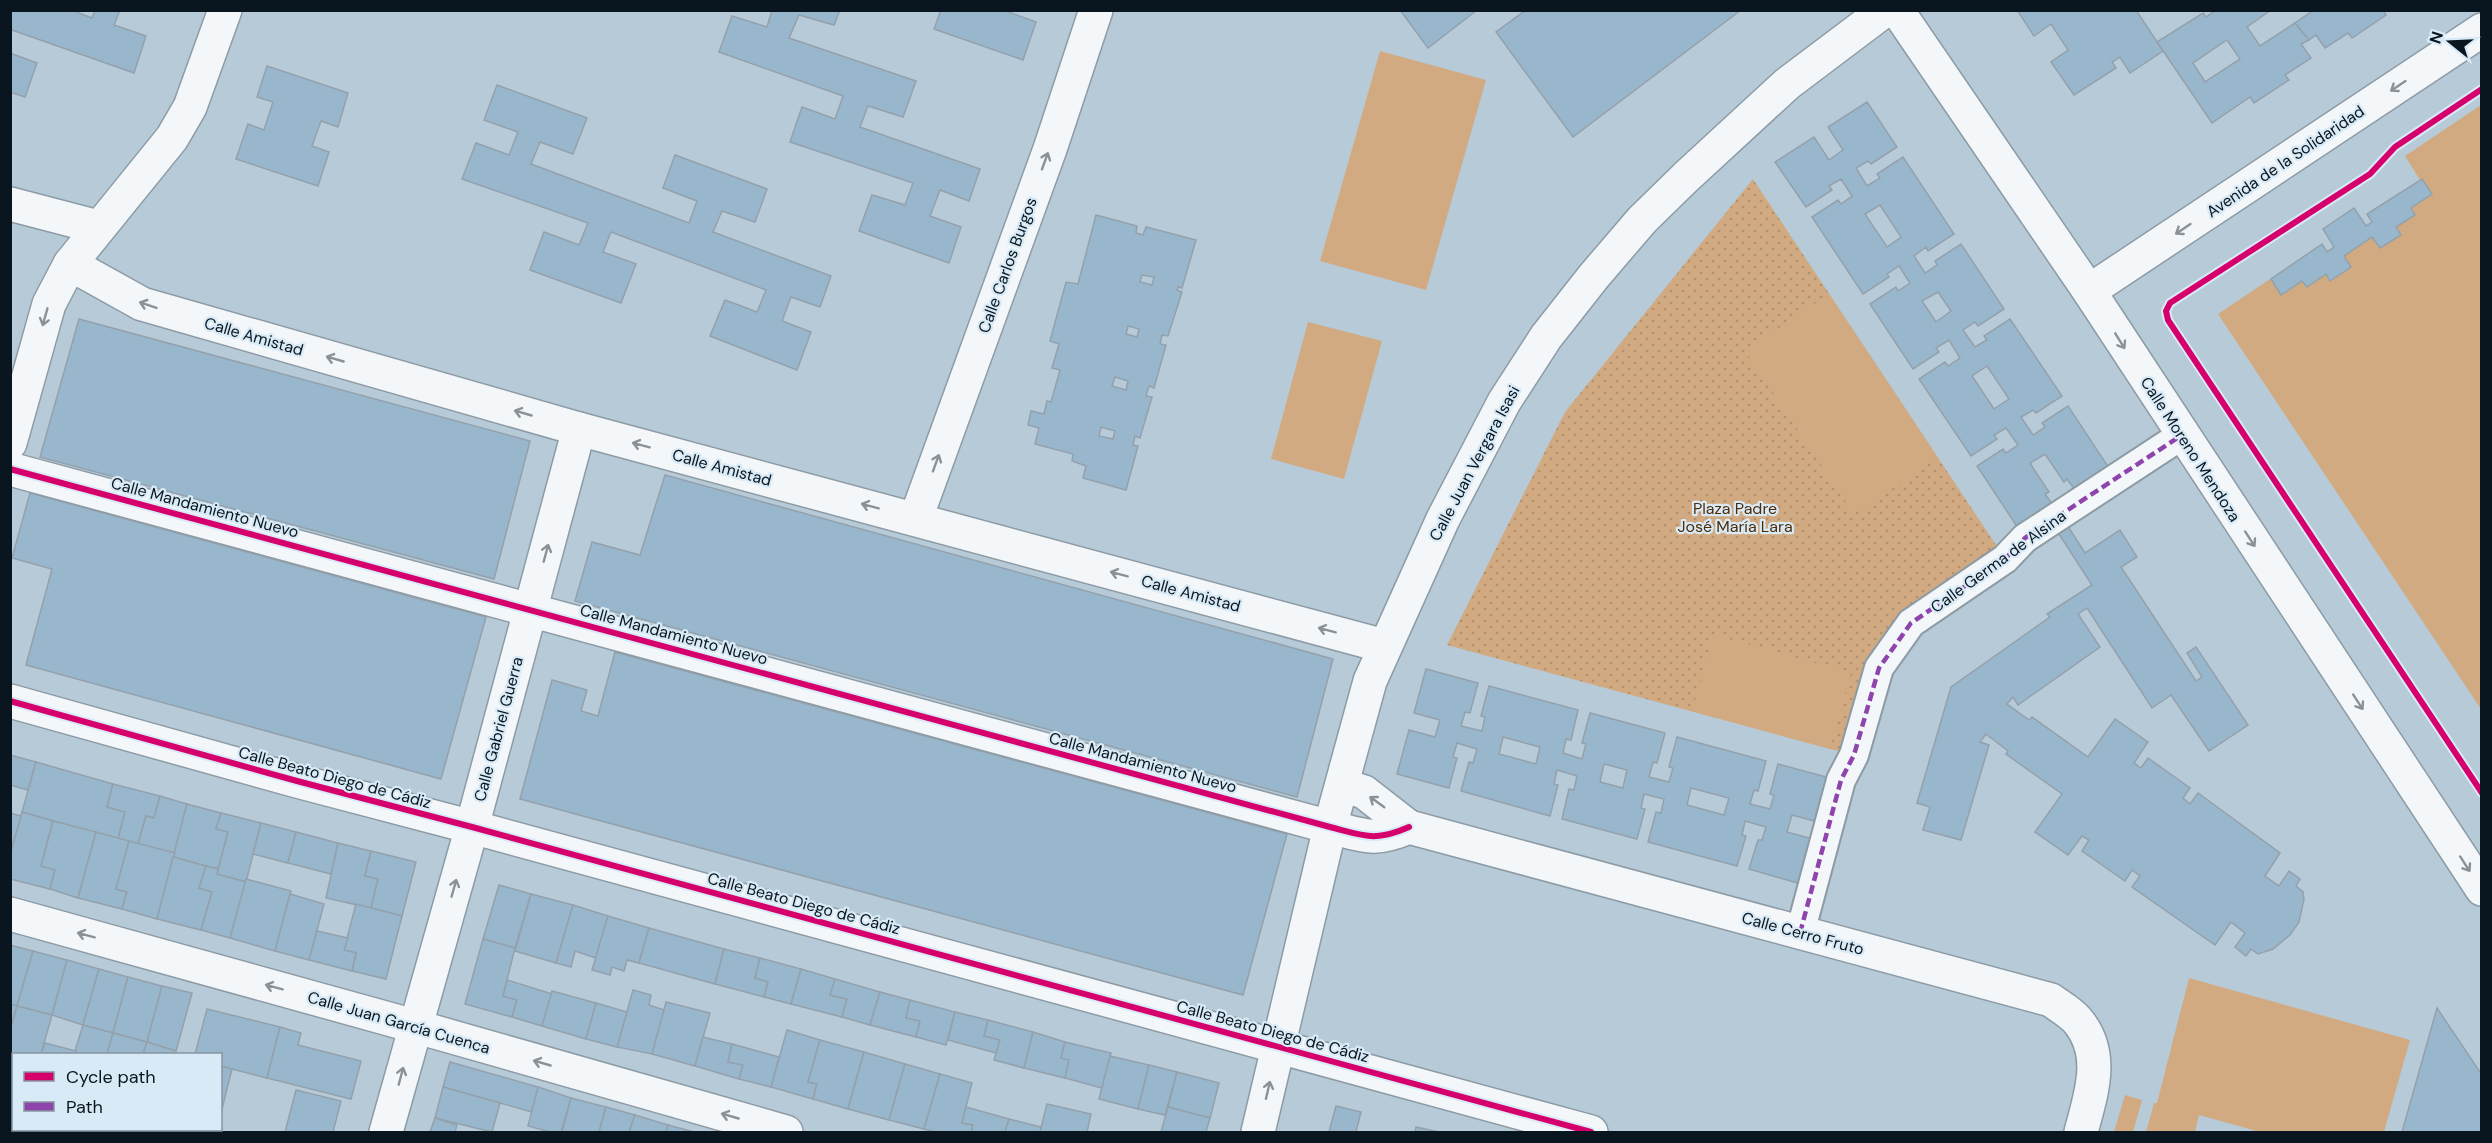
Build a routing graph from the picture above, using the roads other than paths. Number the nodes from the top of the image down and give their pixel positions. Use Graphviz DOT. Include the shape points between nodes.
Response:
graph roads {
  1 [pos="225,10"];
  2 [pos="1096,10"];
  3 [pos="1885,10"];
  4 [pos="1898,10"];
  5 [pos="2481,30"];
  6 [pos="10,204"];
  7 [pos="98,227"];
  8 [pos="70,264"];
  9 [pos="2089,291"];
  10 [pos="579,429"];
  11 [pos="2182,435"];
  12 [pos="10,443"];
  13 [pos="10,469"];
  14 [pos="916,518"];
  15 [pos="531,609"];
  16 [pos="1384,646"];
  17 [pos="10,701"];
  18 [pos="1342,785"];
  19 [pos="1409,826"];
  20 [pos="472,827"];
  21 [pos="1330,827"];
  22 [pos="2481,889"];
  23 [pos="10,914"];
  24 [pos="1800,933"];
  25 [pos="414,1026"];
  26 [pos="1278,1047"];
  27 [pos="1573,1130"];
  28 [pos="386,1132"];
  29 [pos="786,1132"];
  30 [pos="1258,1132"];
  31 [pos="2080,1132"];
  1 -- 7 [label="street" via="190,107 172,138"];
  14 -- 2 [label="street, Calle Carlos Burgos, one-way"];
  3 -- 16 [label="street, Calle Juan Vergara Isasi" via="1756,111 1642,220 1594,276 1546,337 1504,402 1443,519"];
  4 -- 9 [label="street, Calle Moreno Mendoza"];
  5 -- 9 [label="street, Avenida de la Solidaridad, one-way"];
  6 -- 7 [label="street"];
  7 -- 8 [label="street"];
  10 -- 8 [label="street, Calle Amistad, one-way" via="142,304"];
  8 -- 12 [label="street, one-way" via="49,304"];
  9 -- 11 [label="street, Calle Moreno Mendoza, one-way"];
  14 -- 10 [label="street, Calle Amistad, one-way"];
  15 -- 10 [label="street, Calle Gabriel Guerra, one-way"];
  11 -- 22 [label="street, Calle Moreno Mendoza, one-way"];
  11 -- 24 [label="street, Calle Germa de Alsina" via="2025,538 2005,559 1911,623 1879,668 1854,755 1841,780"];
  13 -- 15 [label="street, Calle Mandamiento Nuevo"];
  16 -- 14 [label="street, Calle Amistad, one-way"];
  15 -- 20 [label="street, Calle Gabriel Guerra"];
  15 -- 21 [label="street, Calle Mandamiento Nuevo"];
  16 -- 18 [label="street, Calle Juan Vergara Isasi" via="1370,681"];
  17 -- 20 [label="street, Calle Beato Diego de Cádiz"];
  19 -- 18 [label="street, Calle Cerro Fruto, one-way" via="1364,792"];
  18 -- 21 [label="street, Calle Juan Vergara Isasi"];
  19 -- 21 [label="street" via="1388,836 1366,836"];
  19 -- 24 [label="street, Calle Cerro Fruto"];
  25 -- 20 [label="street, Calle Gabriel Guerra, one-way"];
  20 -- 26 [label="street, Calle Beato Diego de Cádiz"];
  21 -- 26 [label="street, Calle Juan Vergara Isasi"];
  25 -- 23 [label="street, Calle Juan García Cuenca, one-way"];
  24 -- 31 [label="street, Calle Cerro Fruto" via="2051,1000 2076,1019 2091,1041 2096,1069"];
  28 -- 25 [label="street, Calle Gabriel Guerra, one-way"];
  29 -- 25 [label="street, Calle Juan García Cuenca, one-way"];
  26 -- 27 [label="street, Calle Beato Diego de Cádiz"];
  30 -- 26 [label="street, Calle Juan Vergara Isasi, one-way"];
}
